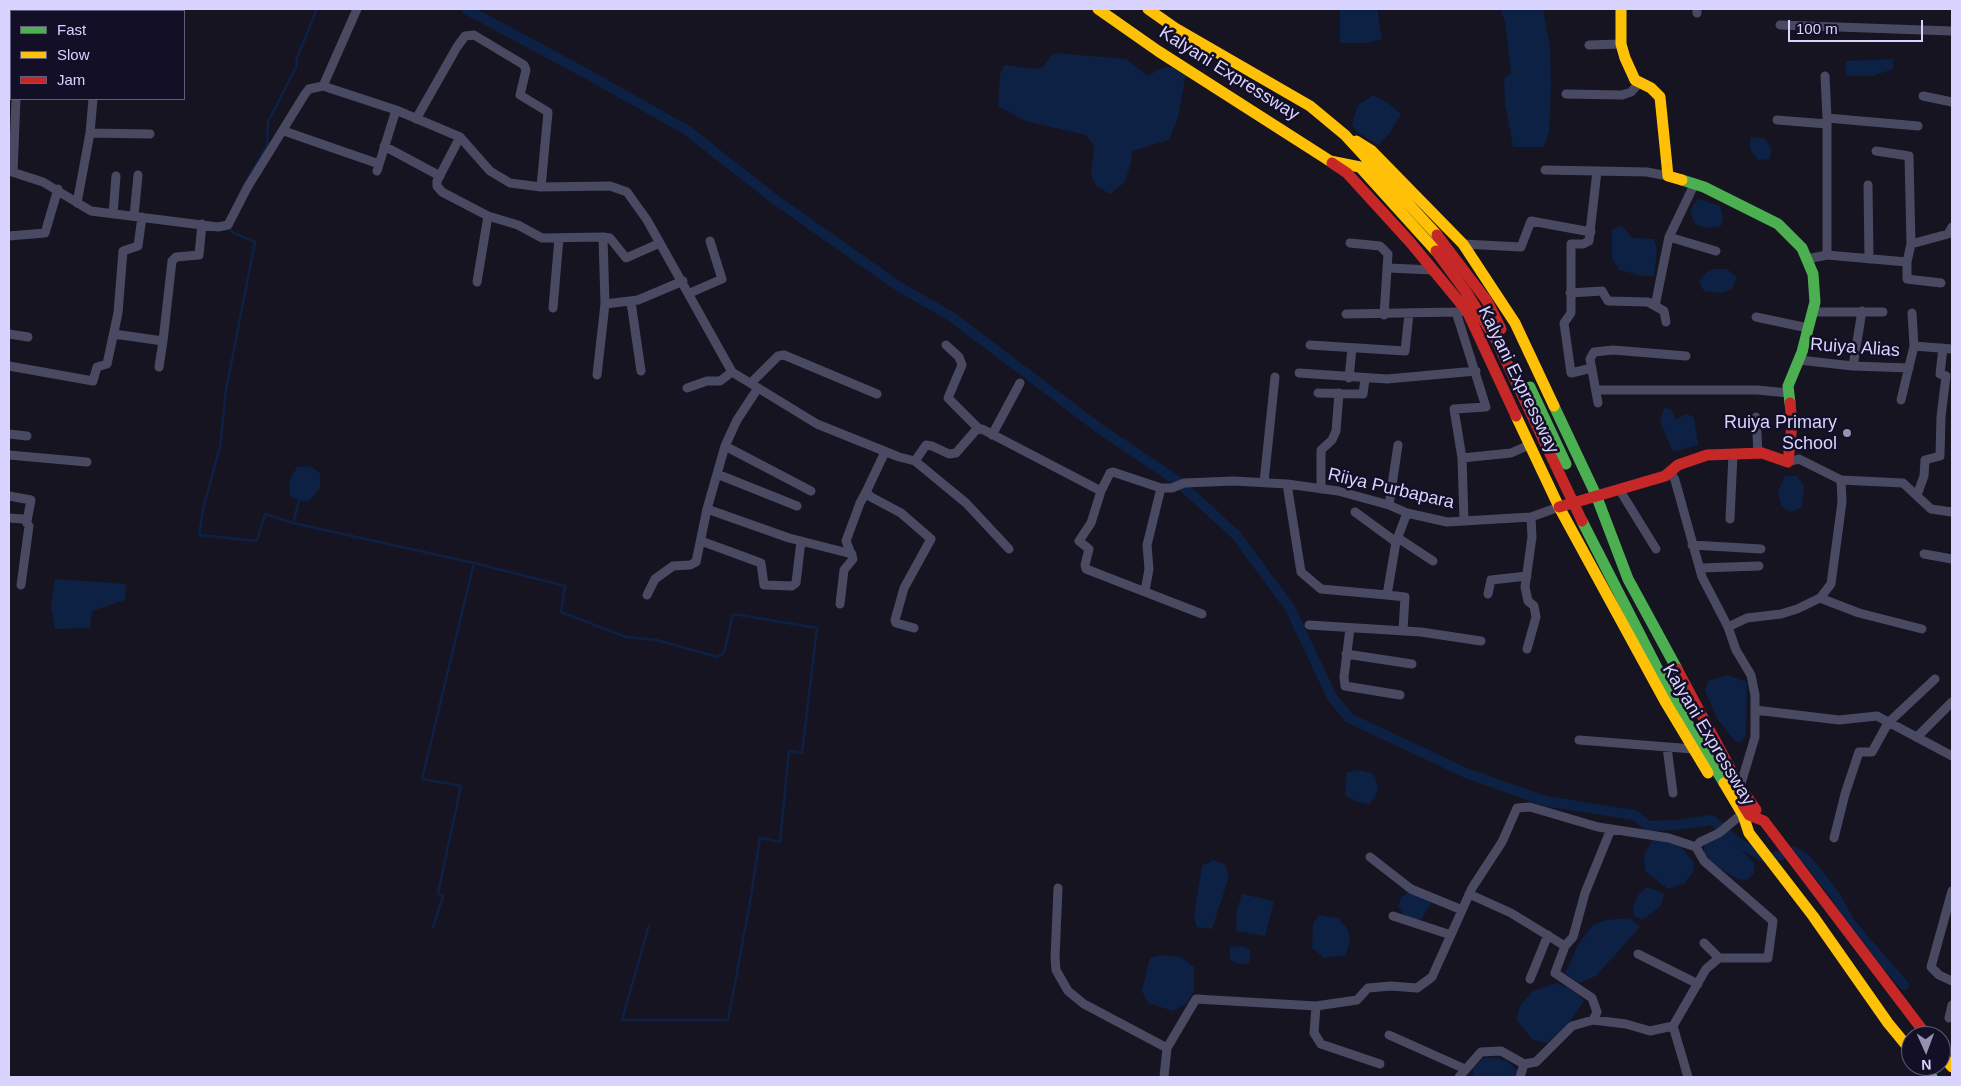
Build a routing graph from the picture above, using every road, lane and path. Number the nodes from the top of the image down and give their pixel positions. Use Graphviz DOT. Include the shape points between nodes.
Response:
graph roads {
  1 [pos="357,9"];
  2 [pos="1098,9"];
  3 [pos="1148,9"];
  4 [pos="1621,9"];
  5 [pos="1780,26"];
  6 [pos="1952,31"];
  7 [pos="1621,44"];
  8 [pos="1589,45"];
  9 [pos="1825,76"];
  10 [pos="1640,82"];
  11 [pos="323,86"];
  12 [pos="1566,94"];
  13 [pos="1923,96"];
  14 [pos="16,100"];
  15 [pos="93,100"];
  16 [pos="1952,102"];
  17 [pos="396,110"];
  18 [pos="416,119"];
  19 [pos="1777,120"];
  20 [pos="1827,121"];
  21 [pos="1918,126"];
  22 [pos="284,131"];
  23 [pos="90,133"];
  24 [pos="150,134"];
  25 [pos="1346,135"];
  26 [pos="460,136"];
  27 [pos="11,141"];
  28 [pos="384,146"];
  29 [pos="1876,151"];
  30 [pos="1330,161"];
  31 [pos="1545,170"];
  32 [pos="1597,171"];
  33 [pos="11,172"];
  34 [pos="138,175"];
  35 [pos="116,176"];
  36 [pos="440,176"];
  37 [pos="1668,176"];
  38 [pos="1695,183"];
  39 [pos="1868,185"];
  40 [pos="541,187"];
  41 [pos="58,189"];
  42 [pos="77,203"];
  43 [pos="113,214"];
  44 [pos="138,216"];
  45 [pos="488,216"];
  46 [pos="202,224"];
  47 [pos="1952,227"];
  48 [pos="1591,232"];
  49 [pos="9,236"];
  50 [pos="603,237"];
  51 [pos="1669,237"];
  52 [pos="559,238"];
  53 [pos="710,242"];
  54 [pos="660,243"];
  55 [pos="1350,243"];
  56 [pos="1463,244"];
  57 [pos="1911,244"];
  58 [pos="1716,250"];
  59 [pos="1827,256"];
  60 [pos="1806,259"];
  61 [pos="1869,259"];
  62 [pos="1908,262"];
  63 [pos="1388,268"];
  64 [pos="1433,270"];
  65 [pos="683,281"];
  66 [pos="477,282"];
  67 [pos="1941,283"];
  68 [pos="1570,292"];
  69 [pos="690,293"];
  70 [pos="632,302"];
  71 [pos="605,304"];
  72 [pos="1655,306"];
  73 [pos="553,308"];
  74 [pos="1862,311"];
  75 [pos="1461,312"];
  76 [pos="1812,312"];
  77 [pos="1883,312"];
  78 [pos="1912,313"];
  79 [pos="1346,314"];
  80 [pos="1384,314"];
  81 [pos="1409,314"];
  82 [pos="1756,317"];
  83 [pos="1666,322"];
  84 [pos="1808,328"];
  85 [pos="9,334"];
  86 [pos="114,334"];
  87 [pos="28,337"];
  88 [pos="163,341"];
  89 [pos="946,345"];
  90 [pos="1310,345"];
  91 [pos="1914,346"];
  92 [pos="1352,348"];
  93 [pos="1948,348"];
  94 [pos="1686,356"];
  95 [pos="1799,360"];
  96 [pos="9,366"];
  97 [pos="1853,366"];
  98 [pos="159,368"];
  99 [pos="1592,368"];
  100 [pos="1909,368"];
  101 [pos="641,370"];
  102 [pos="1476,371"];
  103 [pos="732,372"];
  104 [pos="1299,373"];
  105 [pos="597,375"];
  106 [pos="1275,378"];
  107 [pos="1348,378"];
  108 [pos="1365,379"];
  109 [pos="1020,383"];
  110 [pos="754,385"];
  111 [pos="687,388"];
  112 [pos="1597,390"];
  113 [pos="1318,393"];
  114 [pos="1339,393"];
  115 [pos="1789,393"];
  116 [pos="877,394"];
  117 [pos="1901,400"];
  118 [pos="1598,403"];
  119 [pos="1942,411"];
  120 [pos="1952,412"];
  121 [pos="1756,417"];
  122 [pos="978,428"];
  123 [pos="9,434"];
  124 [pos="992,435"];
  125 [pos="27,436"];
  126 [pos="1398,445"];
  127 [pos="1529,445"];
  128 [pos="725,446"];
  129 [pos="885,452"];
  130 [pos="1758,453"];
  131 [pos="1733,454"];
  132 [pos="9,455"];
  133 [pos="1462,458"];
  134 [pos="914,461"];
  135 [pos="87,462"];
  136 [pos="1788,462"];
  137 [pos="1670,472"];
  138 [pos="717,474"];
  139 [pos="1842,480"];
  140 [pos="1264,482"];
  141 [pos="1287,484"];
  142 [pos="1161,488"];
  143 [pos="1321,489"];
  144 [pos="1619,489"];
  145 [pos="811,491"];
  146 [pos="1101,491"];
  147 [pos="866,492"];
  148 [pos="9,496"];
  149 [pos="1917,496"];
  150 [pos="1591,497"];
  151 [pos="1389,505"];
  152 [pos="797,506"];
  153 [pos="1559,507"];
  154 [pos="708,509"];
  155 [pos="1355,512"];
  156 [pos="1952,512"];
  157 [pos="1407,513"];
  158 [pos="1531,517"];
  159 [pos="9,518"];
  160 [pos="1730,519"];
  161 [pos="27,520"];
  162 [pos="1464,521"];
  163 [pos="1397,540"];
  164 [pos="701,541"];
  165 [pos="801,541"];
  166 [pos="1692,545"];
  167 [pos="1009,549"];
  168 [pos="1656,549"];
  169 [pos="1761,549"];
  170 [pos="852,554"];
  171 [pos="1924,554"];
  172 [pos="1952,559"];
  173 [pos="1433,561"];
  174 [pos="1759,566"];
  175 [pos="1700,568"];
  176 [pos="1528,576"];
  177 [pos="21,585"];
  178 [pos="1145,591"];
  179 [pos="1488,594"];
  180 [pos="647,595"];
  181 [pos="1387,595"];
  182 [pos="1820,598"];
  183 [pos="840,604"];
  184 [pos="1202,614"];
  185 [pos="1308,625"];
  186 [pos="1728,627"];
  187 [pos="914,628"];
  188 [pos="1350,628"];
  189 [pos="1922,628"];
  190 [pos="1403,630"];
  191 [pos="1481,641"];
  192 [pos="1527,649"];
  193 [pos="1346,654"];
  194 [pos="1412,664"];
  195 [pos="1935,678"];
  196 [pos="1400,695"];
  197 [pos="1952,702"];
  198 [pos="1755,710"];
  199 [pos="1889,722"];
  200 [pos="1917,736"];
  201 [pos="1579,740"];
  202 [pos="1667,747"];
  203 [pos="1693,749"];
  204 [pos="1952,756"];
  205 [pos="1740,787"];
  206 [pos="1673,792"];
  207 [pos="1742,815"];
  208 [pos="1764,821"];
  209 [pos="1611,829"];
  210 [pos="1834,838"];
  211 [pos="1696,848"];
  212 [pos="1370,857"];
  213 [pos="1058,888"];
  214 [pos="1952,892"];
  215 [pos="1469,894"];
  216 [pos="1462,910"];
  217 [pos="1393,916"];
  218 [pos="1451,935"];
  219 [pos="1548,935"];
  220 [pos="1704,943"];
  221 [pos="1565,946"];
  222 [pos="1638,954"];
  223 [pos="1719,958"];
  224 [pos="1530,979"];
  225 [pos="1952,981"];
  226 [pos="1698,984"];
  227 [pos="1952,1005"];
  228 [pos="1316,1006"];
  229 [pos="1949,1018"];
  230 [pos="1593,1020"];
  231 [pos="1673,1026"];
  232 [pos="1919,1026"];
  233 [pos="1389,1036"];
  234 [pos="1901,1039"];
  235 [pos="1168,1048"];
  236 [pos="1380,1064"];
  237 [pos="1524,1064"];
  238 [pos="1465,1068"];
  239 [pos="1164,1077"];
  240 [pos="1459,1077"];
  241 [pos="1520,1077"];
  242 [pos="1688,1077"];
  1 -- 11 [label="street"];
  2 -- 30 [label="main road, Kalyani Expressway"];
  3 -- 25 [label="main road, Kalyani Expressway" via="1175,28 1273,82"];
  4 -- 7 [label="main road"];
  5 -- 6 [label="street"];
  7 -- 8 [label="street"];
  7 -- 10 [label="main road" via="1634,80"];
  9 -- 20 [label="street"];
  10 -- 12 [label="street" via="1631,92 1622,95"];
  10 -- 37 [label="main road" via="1660,97"];
  11 -- 17 [label="street"];
  11 -- 22 [label="street" via="309,89 304,94"];
  13 -- 16 [label="street"];
  14 -- 27 [label="street"];
  15 -- 23 [label="street"];
  17 -- 18 [label="street"];
  17 -- 28 [label="street"];
  18 -- 26 [label="street"];
  18 -- 40 [label="street" via="457,47 465,36 474,35 524,65 526,70 520,95 548,112"];
  19 -- 20 [label="street"];
  20 -- 21 [label="street"];
  20 -- 59 [label="street"];
  22 -- 28 [label="street" via="378,168"];
  22 -- 46 [label="street" via="247,188 228,225"];
  23 -- 24 [label="street"];
  23 -- 42 [label="street"];
  25 -- 56 [label="main road, Kalyani Expressway" via="1372,151"];
  25 -- 207 [label="main road, Kalyani Expressway" via="1448,247 1487,301 1527,379 1627,597 1680,703"];
  26 -- 36 [label="street"];
  26 -- 40 [label="street" via="497,176 510,182"];
  27 -- 33 [label="street"];
  28 -- 36 [label="street"];
  29 -- 57 [label="street" via="1909,156"];
  30 -- 64 [label="main road, Kalyani Expressway" via="1347,174"];
  30 -- 207 [label="main road, Kalyani Expressway" via="1360,167 1428,241 1466,292 1496,340 1566,490 1675,703"];
  31 -- 32 [label="street"];
  32 -- 37 [label="street" via="1647,172"];
  32 -- 48 [label="street"];
  33 -- 41 [label="street"];
  34 -- 44 [label="street"];
  35 -- 43 [label="street"];
  36 -- 45 [label="street" via="437,183 442,192"];
  37 -- 38 [label="main road"];
  38 -- 51 [label="street"];
  38 -- 60 [label="main road" via="1778,224 1802,248"];
  39 -- 61 [label="street"];
  40 -- 54 [label="street" via="620,188 632,198"];
  41 -- 42 [label="street"];
  41 -- 49 [label="street" via="45,233"];
  42 -- 43 [label="street" via="91,211"];
  43 -- 44 [label="street"];
  44 -- 46 [label="street"];
  44 -- 86 [label="street" via="138,246 123,252"];
  45 -- 52 [label="street" via="542,238"];
  45 -- 66 [label="street"];
  46 -- 88 [label="street" via="200,255 178,256 172,261"];
  47 -- 57 [label="street" via="1948,234"];
  48 -- 56 [label="street" via="1531,221 1521,247"];
  48 -- 68 [label="street" via="1587,243 1571,244"];
  50 -- 52 [label="street"];
  50 -- 54 [label="street" via="610,238 626,258"];
  50 -- 71 [label="street"];
  51 -- 58 [label="street"];
  51 -- 72 [label="street"];
  52 -- 73 [label="street"];
  53 -- 69 [label="street" via="722,278"];
  54 -- 65 [label="street"];
  55 -- 63 [label="street" via="1380,246 1388,254"];
  56 -- 150 [label="main road, Kalyani Expressway" via="1515,323"];
  57 -- 62 [label="street"];
  59 -- 60 [label="street"];
  59 -- 61 [label="street"];
  60 -- 76 [label="main road" via="1813,274 1815,302"];
  61 -- 62 [label="street"];
  62 -- 67 [label="street" via="1907,279"];
  63 -- 64 [label="street"];
  63 -- 80 [label="street"];
  64 -- 75 [label="main road, Kalyani Expressway"];
  65 -- 69 [label="street"];
  65 -- 70 [label="street"];
  68 -- 72 [label="street" via="1602,291 1608,301 1641,300"];
  68 -- 99 [label="street" via="1571,313 1564,323 1571,373"];
  69 -- 103 [label="street"];
  70 -- 71 [label="street"];
  70 -- 101 [label="street"];
  71 -- 105 [label="street"];
  72 -- 83 [label="street" via="1664,311"];
  74 -- 76 [label="street"];
  74 -- 77 [label="street"];
  74 -- 97 [label="street"];
  75 -- 81 [label="street"];
  75 -- 102 [label="street"];
  75 -- 127 [label="main road, Kalyani Expressway"];
  76 -- 84 [label="main road"];
  78 -- 91 [label="street, Ruiya Alias"];
  79 -- 80 [label="street"];
  80 -- 81 [label="street"];
  81 -- 92 [label="street" via="1406,351"];
  82 -- 84 [label="street"];
  84 -- 95 [label="main road"];
  85 -- 87 [label="street"];
  86 -- 88 [label="street"];
  86 -- 96 [label="street" via="107,364 98,366 91,382"];
  88 -- 98 [label="street"];
  89 -- 122 [label="street" via="959,357 962,365 948,398"];
  90 -- 92 [label="street"];
  91 -- 93 [label="street, Ruiya Alias"];
  91 -- 100 [label="street, Ruiya Alias"];
  92 -- 107 [label="street"];
  93 -- 119 [label="street" via="1940,374 1946,376"];
  94 -- 99 [label="street" via="1601,350 1594,352 1590,360"];
  95 -- 97 [label="street, Ruiya Alias"];
  95 -- 115 [label="main road" via="1788,386"];
  97 -- 100 [label="street, Ruiya Alias"];
  99 -- 112 [label="street"];
  100 -- 117 [label="street, Ruiya Alias"];
  102 -- 108 [label="street"];
  102 -- 133 [label="street" via="1486,407 1454,409"];
  103 -- 110 [label="street"];
  103 -- 111 [label="street" via="720,382 707,381"];
  104 -- 107 [label="street"];
  106 -- 140 [label="street"];
  107 -- 108 [label="street"];
  108 -- 114 [label="street" via="1363,394"];
  109 -- 124 [label="street"];
  110 -- 116 [label="street" via="778,356 784,355"];
  110 -- 128 [label="street"];
  110 -- 129 [label="street" via="817,424"];
  112 -- 115 [label="street"];
  112 -- 118 [label="street"];
  113 -- 114 [label="street"];
  114 -- 143 [label="street" via="1336,431 1321,450"];
  115 -- 136 [label="main road" via="1792,424"];
  119 -- 120 [label="street"];
  119 -- 149 [label="street" via="1940,456 1925,460"];
  121 -- 130 [label="street"];
  122 -- 124 [label="street"];
  122 -- 134 [label="street" via="956,453 950,454 926,445"];
  123 -- 125 [label="street"];
  124 -- 146 [label="street"];
  126 -- 151 [label="street"];
  127 -- 133 [label="street" via="1511,453"];
  127 -- 153 [label="main road, Kalyani Expressway"];
  128 -- 138 [label="street"];
  128 -- 145 [label="street"];
  129 -- 134 [label="street"];
  129 -- 147 [label="street"];
  130 -- 131 [label="main road"];
  130 -- 136 [label="main road"];
  131 -- 137 [label="main road" via="1707,455 1678,465"];
  131 -- 160 [label="street"];
  132 -- 135 [label="street"];
  133 -- 162 [label="street"];
  134 -- 167 [label="street" via="966,503"];
  136 -- 139 [label="street" via="1799,459"];
  137 -- 144 [label="main road"];
  137 -- 166 [label="street" via="1678,488"];
  138 -- 152 [label="street"];
  138 -- 154 [label="street"];
  139 -- 149 [label="street" via="1903,483"];
  139 -- 182 [label="street" via="1831,584"];
  140 -- 141 [label="street, Riiya Purbapara"];
  140 -- 142 [label="street, Riiya Purbapara" via="1184,483"];
  141 -- 143 [label="street, Riiya Purbapara"];
  141 -- 181 [label="street" via="1301,572 1321,590"];
  142 -- 146 [label="street" via="1113,472"];
  142 -- 178 [label="street" via="1147,545 1149,569"];
  143 -- 151 [label="street, Riiya Purbapara"];
  144 -- 150 [label="main road"];
  144 -- 168 [label="street"];
  146 -- 178 [label="street" via="1091,523 1079,541 1089,549 1085,567"];
  147 -- 170 [label="street" via="846,541"];
  147 -- 187 [label="street" via="901,513 931,539 904,588 895,620"];
  148 -- 161 [label="street" via="31,500"];
  149 -- 156 [label="street" via="1931,509"];
  150 -- 153 [label="main road"];
  150 -- 205 [label="main road, Kalyani Expressway" via="1628,579"];
  151 -- 157 [label="street, Riiya Purbapara"];
  153 -- 158 [label="street, Riiya Purbapara"];
  153 -- 203 [label="main road, Kalyani Expressway"];
  154 -- 164 [label="street"];
  154 -- 165 [label="street"];
  155 -- 163 [label="street"];
  157 -- 162 [label="street, Riiya Purbapara" via="1447,522"];
  157 -- 163 [label="street"];
  158 -- 162 [label="street, Riiya Purbapara"];
  158 -- 176 [label="street"];
  159 -- 161 [label="street"];
  161 -- 177 [label="street" via="29,526"];
  163 -- 173 [label="street"];
  163 -- 181 [label="street"];
  164 -- 165 [label="street" via="761,563 764,585 792,586 796,583"];
  164 -- 180 [label="street" via="694,564 673,566 655,579"];
  165 -- 170 [label="street"];
  166 -- 169 [label="street"];
  166 -- 175 [label="street"];
  170 -- 183 [label="street" via="852,561 844,570"];
  171 -- 172 [label="street"];
  174 -- 175 [label="street"];
  175 -- 186 [label="street"];
  176 -- 179 [label="street" via="1491,580"];
  176 -- 192 [label="street" via="1525,587 1536,617"];
  178 -- 184 [label="street"];
  181 -- 190 [label="street" via="1405,597"];
  182 -- 186 [label="street" via="1781,614 1747,618"];
  182 -- 189 [label="street" via="1860,613"];
  185 -- 188 [label="street"];
  186 -- 198 [label="street" via="1736,650 1751,675"];
  188 -- 190 [label="street"];
  188 -- 193 [label="street"];
  190 -- 191 [label="street"];
  193 -- 194 [label="street"];
  193 -- 196 [label="street" via="1345,686"];
  195 -- 199 [label="street"];
  197 -- 200 [label="street"];
  198 -- 199 [label="street" via="1839,720 1877,716"];
  198 -- 205 [label="street" via="1755,737"];
  199 -- 200 [label="street"];
  199 -- 210 [label="street" via="1872,752 1859,752 1844,794"];
  200 -- 204 [label="street"];
  201 -- 202 [label="street"];
  202 -- 203 [label="street"];
  202 -- 206 [label="street"];
  203 -- 207 [label="main road, Kalyani Expressway"];
  205 -- 208 [label="main road, Kalyani Expressway"];
  207 -- 208 [label="main road"];
  207 -- 211 [label="street" via="1723,831 1700,842"];
  207 -- 234 [label="main road, Kalyani Expressway" via="1749,833"];
  208 -- 232 [label="main road, Kalyani Expressway"];
  209 -- 211 [label="street" via="1668,838"];
  209 -- 215 [label="street" via="1530,807 1517,808 1502,842"];
  209 -- 221 [label="street" via="1572,937"];
  211 -- 223 [label="street" via="1704,861 1773,921 1768,958"];
  212 -- 216 [label="street" via="1411,889"];
  213 -- 235 [label="street" via="1056,970 1068,991 1084,1004"];
  214 -- 225 [label="street" via="1932,967 1939,976"];
  215 -- 216 [label="street"];
  215 -- 219 [label="street"];
  216 -- 218 [label="street"];
  217 -- 218 [label="street"];
  218 -- 228 [label="street" via="1432,977 1417,988 1368,988 1357,1000"];
  219 -- 221 [label="street"];
  219 -- 224 [label="street"];
  220 -- 223 [label="street"];
  221 -- 230 [label="street" via="1554,973 1592,998 1597,1012"];
  222 -- 226 [label="street"];
  223 -- 226 [label="street" via="1706,969"];
  226 -- 231 [label="street"];
  227 -- 229 [label="street"];
  228 -- 235 [label="street" via="1196,1000"];
  228 -- 236 [label="street" via="1314,1033 1321,1044"];
  230 -- 231 [label="street" via="1650,1031"];
  230 -- 237 [label="street" via="1572,1026 1536,1062"];
  231 -- 242 [label="street"];
  233 -- 238 [label="street"];
  235 -- 239 [label="street"];
  237 -- 238 [label="street" via="1501,1051 1481,1052"];
  237 -- 241 [label="street"];
  238 -- 240 [label="street"];
}
